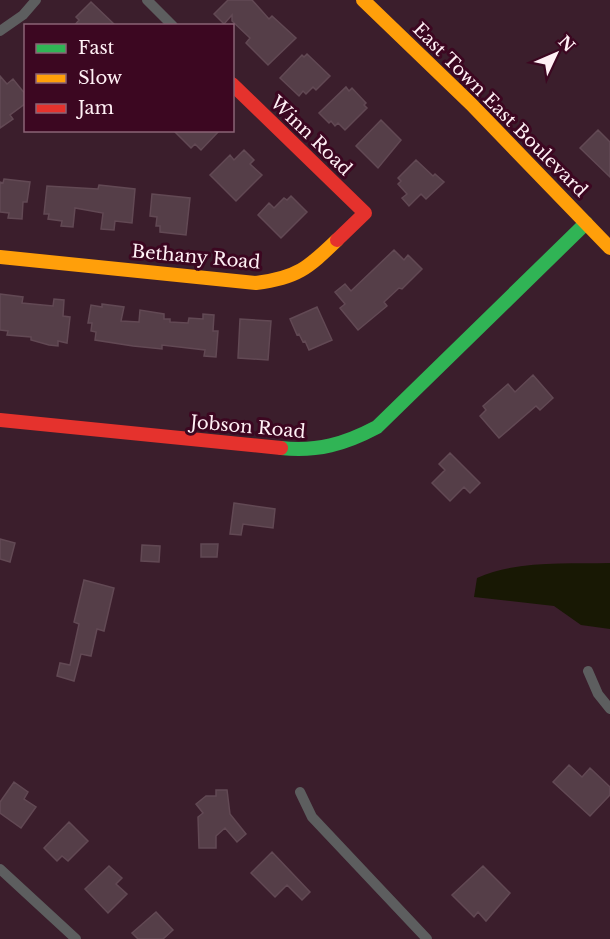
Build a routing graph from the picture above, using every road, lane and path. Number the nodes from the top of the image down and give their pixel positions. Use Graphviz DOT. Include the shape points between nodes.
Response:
graph roads {
  1 [pos="36,0"];
  2 [pos="147,0"];
  3 [pos="363,0"];
  4 [pos="171,24"];
  5 [pos="0,31"];
  6 [pos="234,86"];
  7 [pos="365,213"];
  8 [pos="586,223"];
  9 [pos="610,248"];
  10 [pos="0,257"];
  11 [pos="0,420"];
  12 [pos="588,671"];
  13 [pos="610,709"];
  14 [pos="300,792"];
  15 [pos="0,869"];
  16 [pos="76,939"];
  17 [pos="427,939"];
  1 -- 5 [label="street"];
  2 -- 4 [label="street"];
  3 -- 8 [label="street, East Town East Boulevard"];
  6 -- 7 [label="street, Winn Road"];
  7 -- 10 [label="street, Bethany Road" via="313,263 286,279 256,283"];
  8 -- 9 [label="street, East Town East Boulevard"];
  8 -- 11 [label="street, Jobson Road" via="377,426 330,447 308,452"];
  12 -- 13 [label="street"];
  14 -- 17 [label="street" via="312,817"];
  15 -- 16 [label="street"];
}
